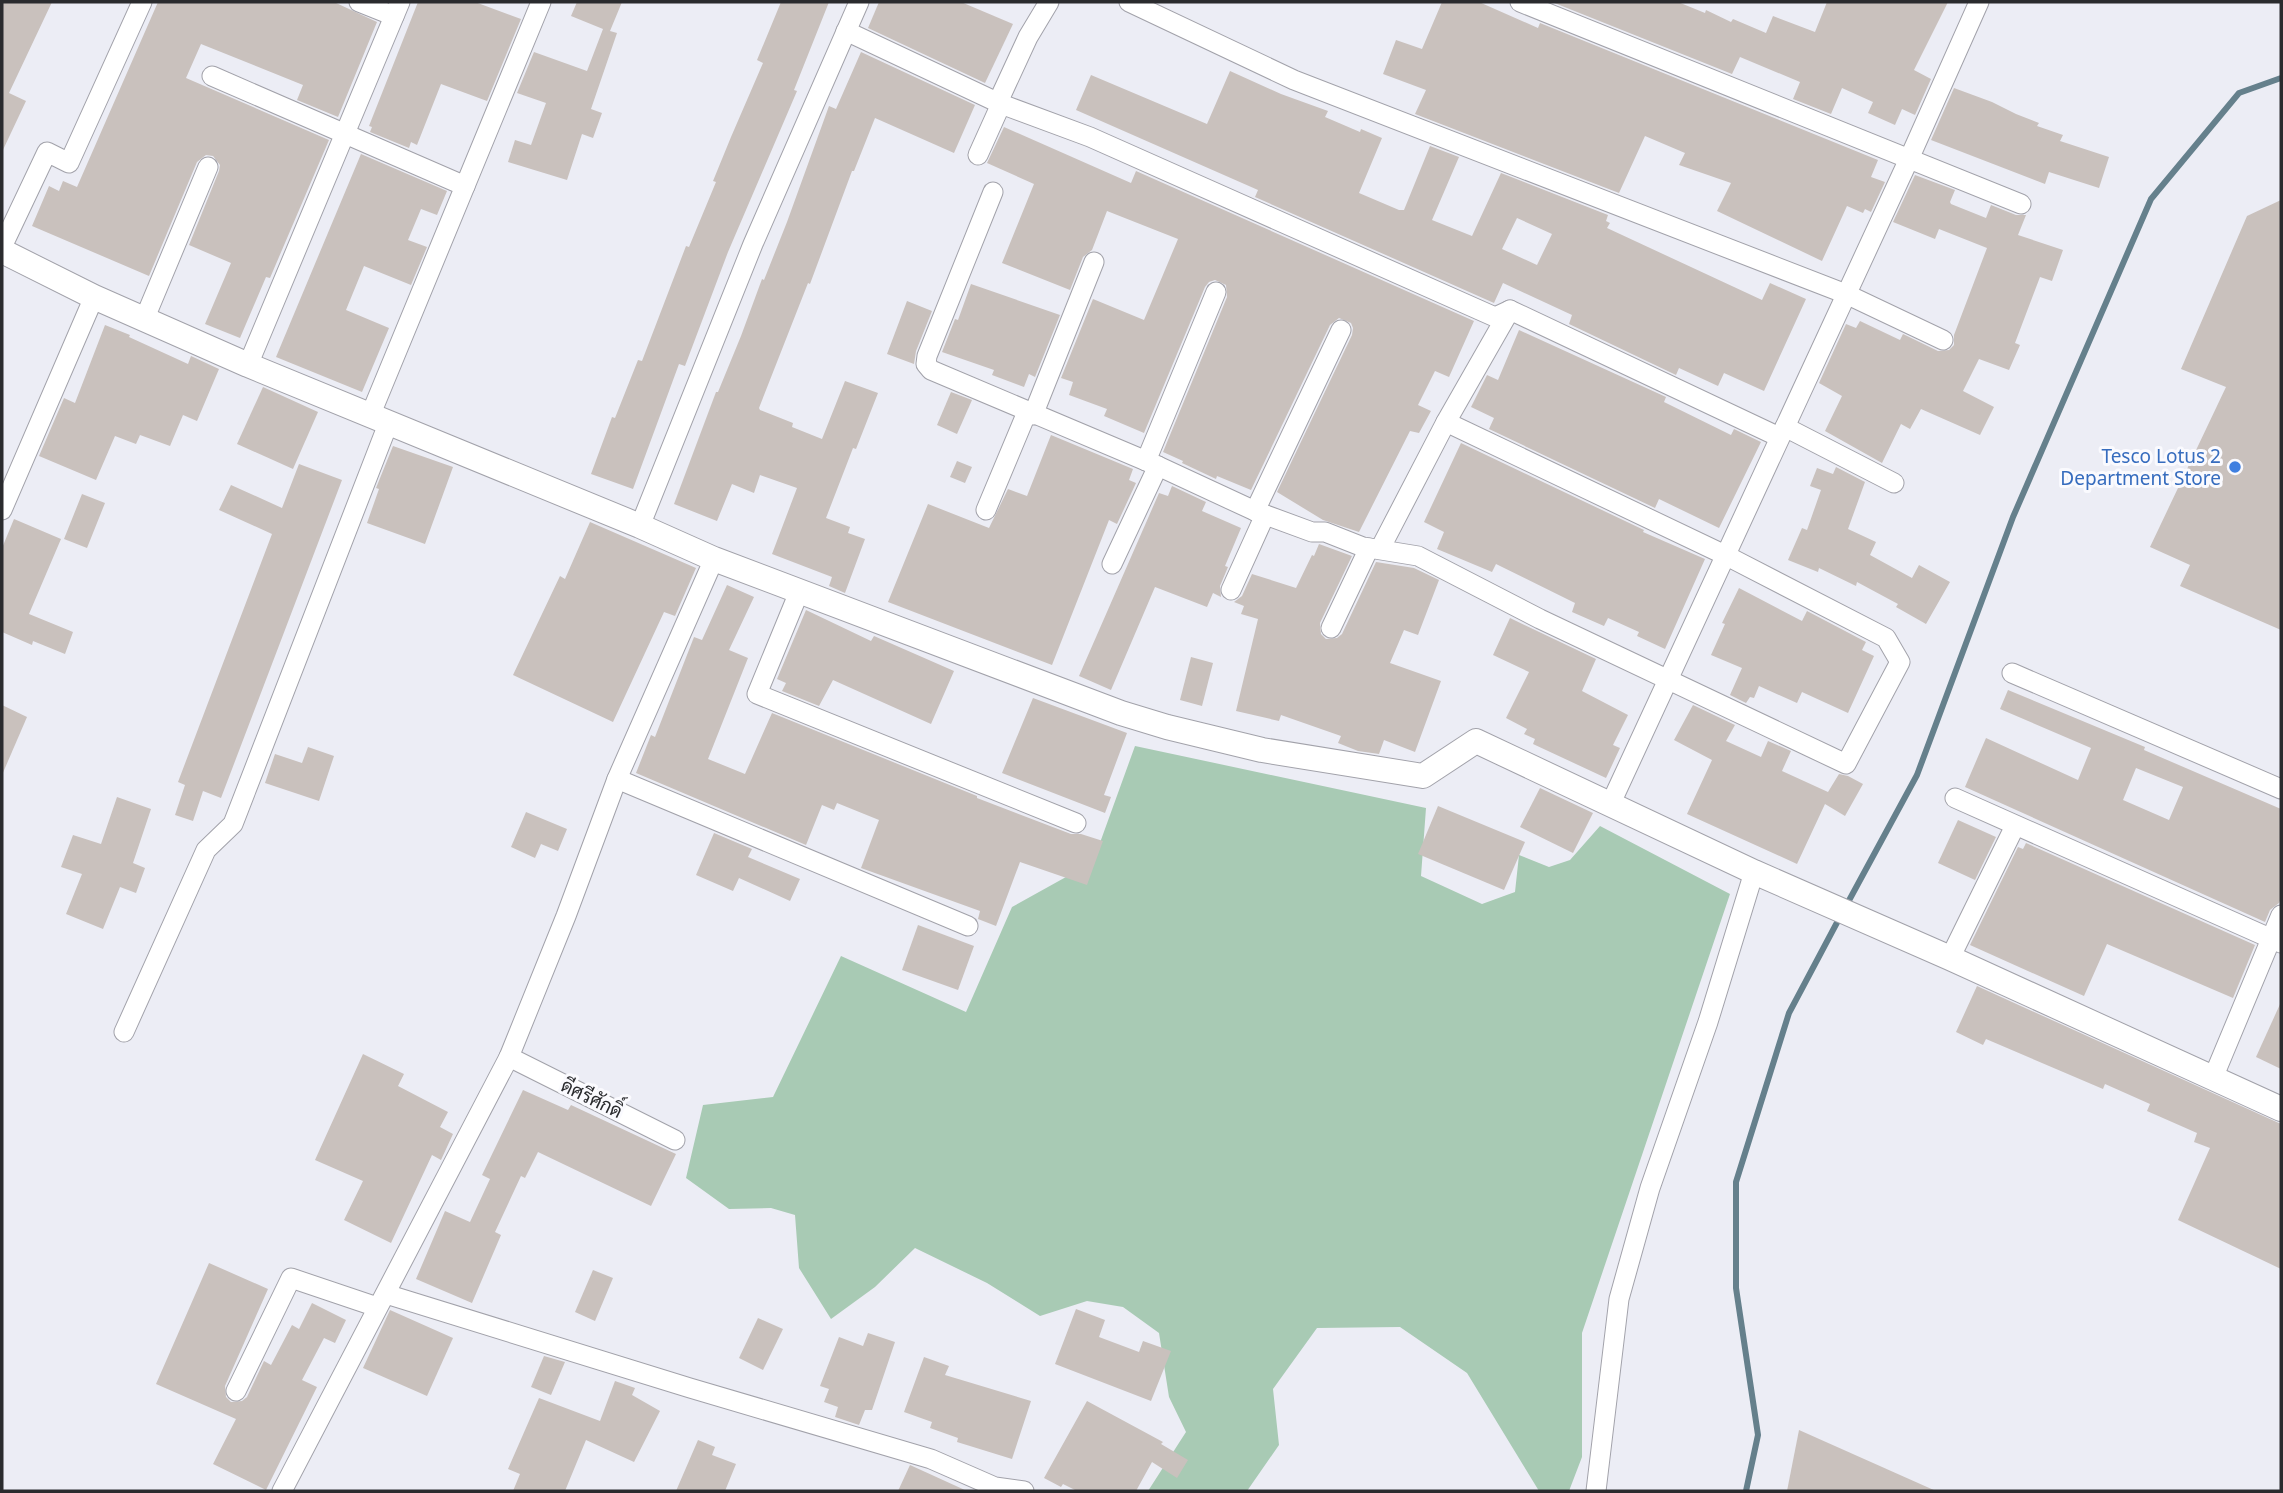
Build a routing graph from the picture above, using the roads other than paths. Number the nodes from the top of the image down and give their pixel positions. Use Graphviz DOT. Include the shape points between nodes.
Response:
graph roads {
  1 [pos="142,2"];
  2 [pos="359,2"];
  3 [pos="541,2"];
  4 [pos="859,2"];
  5 [pos="1049,2"];
  6 [pos="1129,2"];
  7 [pos="1520,2"];
  8 [pos="1979,2"];
  9 [pos="397,9"];
  10 [pos="846,32"];
  11 [pos="212,76"];
  12 [pos="1000,103"];
  13 [pos="345,133"];
  14 [pos="978,155"];
  15 [pos="1909,159"];
  16 [pos="208,166"];
  17 [pos="465,186"];
  18 [pos="993,192"];
  19 [pos="2021,204"];
  20 [pos="2,249"];
  21 [pos="1094,262"];
  22 [pos="1216,292"];
  23 [pos="1846,294"];
  24 [pos="94,297"];
  25 [pos="1510,310"];
  26 [pos="144,320"];
  27 [pos="1341,330"];
  28 [pos="1943,340"];
  29 [pos="248,365"];
  30 [pos="1030,413"];
  31 [pos="379,420"];
  32 [pos="1446,422"];
  33 [pos="1782,432"];
  34 [pos="1152,464"];
  35 [pos="1894,483"];
  36 [pos="2,510"];
  37 [pos="986,510"];
  38 [pos="1260,513"];
  39 [pos="640,526"];
  40 [pos="1375,548"];
  41 [pos="1725,555"];
  42 [pos="714,559"];
  43 [pos="1112,564"];
  44 [pos="1231,590"];
  45 [pos="799,592"];
  46 [pos="1331,628"];
  47 [pos="2012,673"];
  48 [pos="1668,680"];
  49 [pos="617,779"];
  50 [pos="2281,789"];
  51 [pos="1955,798"];
  52 [pos="1610,805"];
  53 [pos="1076,823"];
  54 [pos="2015,826"];
  55 [pos="1755,872"];
  56 [pos="2281,915"];
  57 [pos="968,926"];
  58 [pos="2276,940"];
  59 [pos="1950,958"];
  60 [pos="124,1032"];
  61 [pos="509,1057"];
  62 [pos="2213,1078"];
  63 [pos="2281,1109"];
  64 [pos="675,1140"];
  65 [pos="381,1300"];
  66 [pos="236,1391"];
  67 [pos="994,1489"];
  68 [pos="282,1491"];
  69 [pos="1024,1491"];
  70 [pos="1596,1491"];
  1 -- 20 [label="street" via="69,163 47,152"];
  2 -- 9 [label="street"];
  3 -- 17 [label="street"];
  4 -- 10 [label="street"];
  5 -- 12 [label="street" via="1028,37"];
  6 -- 23 [label="street" via="1294,80"];
  7 -- 15 [label="street"];
  8 -- 15 [label="street"];
  9 -- 13 [label="street"];
  10 -- 12 [label="street"];
  10 -- 39 [label="street" via="753,244"];
  11 -- 13 [label="street"];
  12 -- 14 [label="street"];
  12 -- 25 [label="street" via="1090,137 1495,317"];
  13 -- 17 [label="street"];
  13 -- 29 [label="street"];
  15 -- 19 [label="street"];
  15 -- 23 [label="street"];
  16 -- 26 [label="street"];
  17 -- 31 [label="street"];
  18 -- 30 [label="street" via="926,364"];
  20 -- 24 [label="street"];
  21 -- 30 [label="street"];
  22 -- 34 [label="street"];
  23 -- 28 [label="street"];
  23 -- 33 [label="street"];
  24 -- 26 [label="street"];
  24 -- 36 [label="street"];
  25 -- 32 [label="street"];
  25 -- 33 [label="street"];
  26 -- 29 [label="street"];
  27 -- 38 [label="street"];
  29 -- 31 [label="street"];
  30 -- 34 [label="street"];
  30 -- 37 [label="street"];
  31 -- 39 [label="street"];
  31 -- 60 [label="street" via="233,824 206,850"];
  32 -- 40 [label="street"];
  32 -- 41 [label="street"];
  33 -- 35 [label="street"];
  33 -- 41 [label="street"];
  34 -- 38 [label="street"];
  34 -- 43 [label="street"];
  38 -- 40 [label="street"];
  38 -- 44 [label="street"];
  39 -- 42 [label="street"];
  40 -- 46 [label="street"];
  40 -- 48 [label="street" via="1418,556"];
  41 -- 48 [label="street"];
  41 -- 48 [label="street" via="1886,638 1900,662 1846,764"];
  42 -- 45 [label="street"];
  42 -- 49 [label="street"];
  45 -- 52 [label="street" via="1167,727 1262,750 1423,776 1476,741"];
  45 -- 53 [label="street" via="757,694"];
  47 -- 50 [label="street"];
  48 -- 52 [label="street"];
  49 -- 57 [label="street"];
  49 -- 61 [label="street"];
  51 -- 54 [label="street"];
  52 -- 55 [label="street"];
  54 -- 58 [label="street"];
  54 -- 59 [label="street"];
  55 -- 59 [label="street"];
  55 -- 70 [label="street" via="1650,1188 1619,1299"];
  56 -- 58 [label="street"];
  58 -- 62 [label="street"];
  59 -- 62 [label="street"];
  61 -- 64 [label="street, ดีศรีศักดิ์"];
  61 -- 65 [label="street"];
  62 -- 63 [label="street"];
  65 -- 66 [label="street" via="291,1278"];
  65 -- 67 [label="street" via="931,1459"];
  65 -- 68 [label="street"];
  67 -- 69 [label="street"];
}
